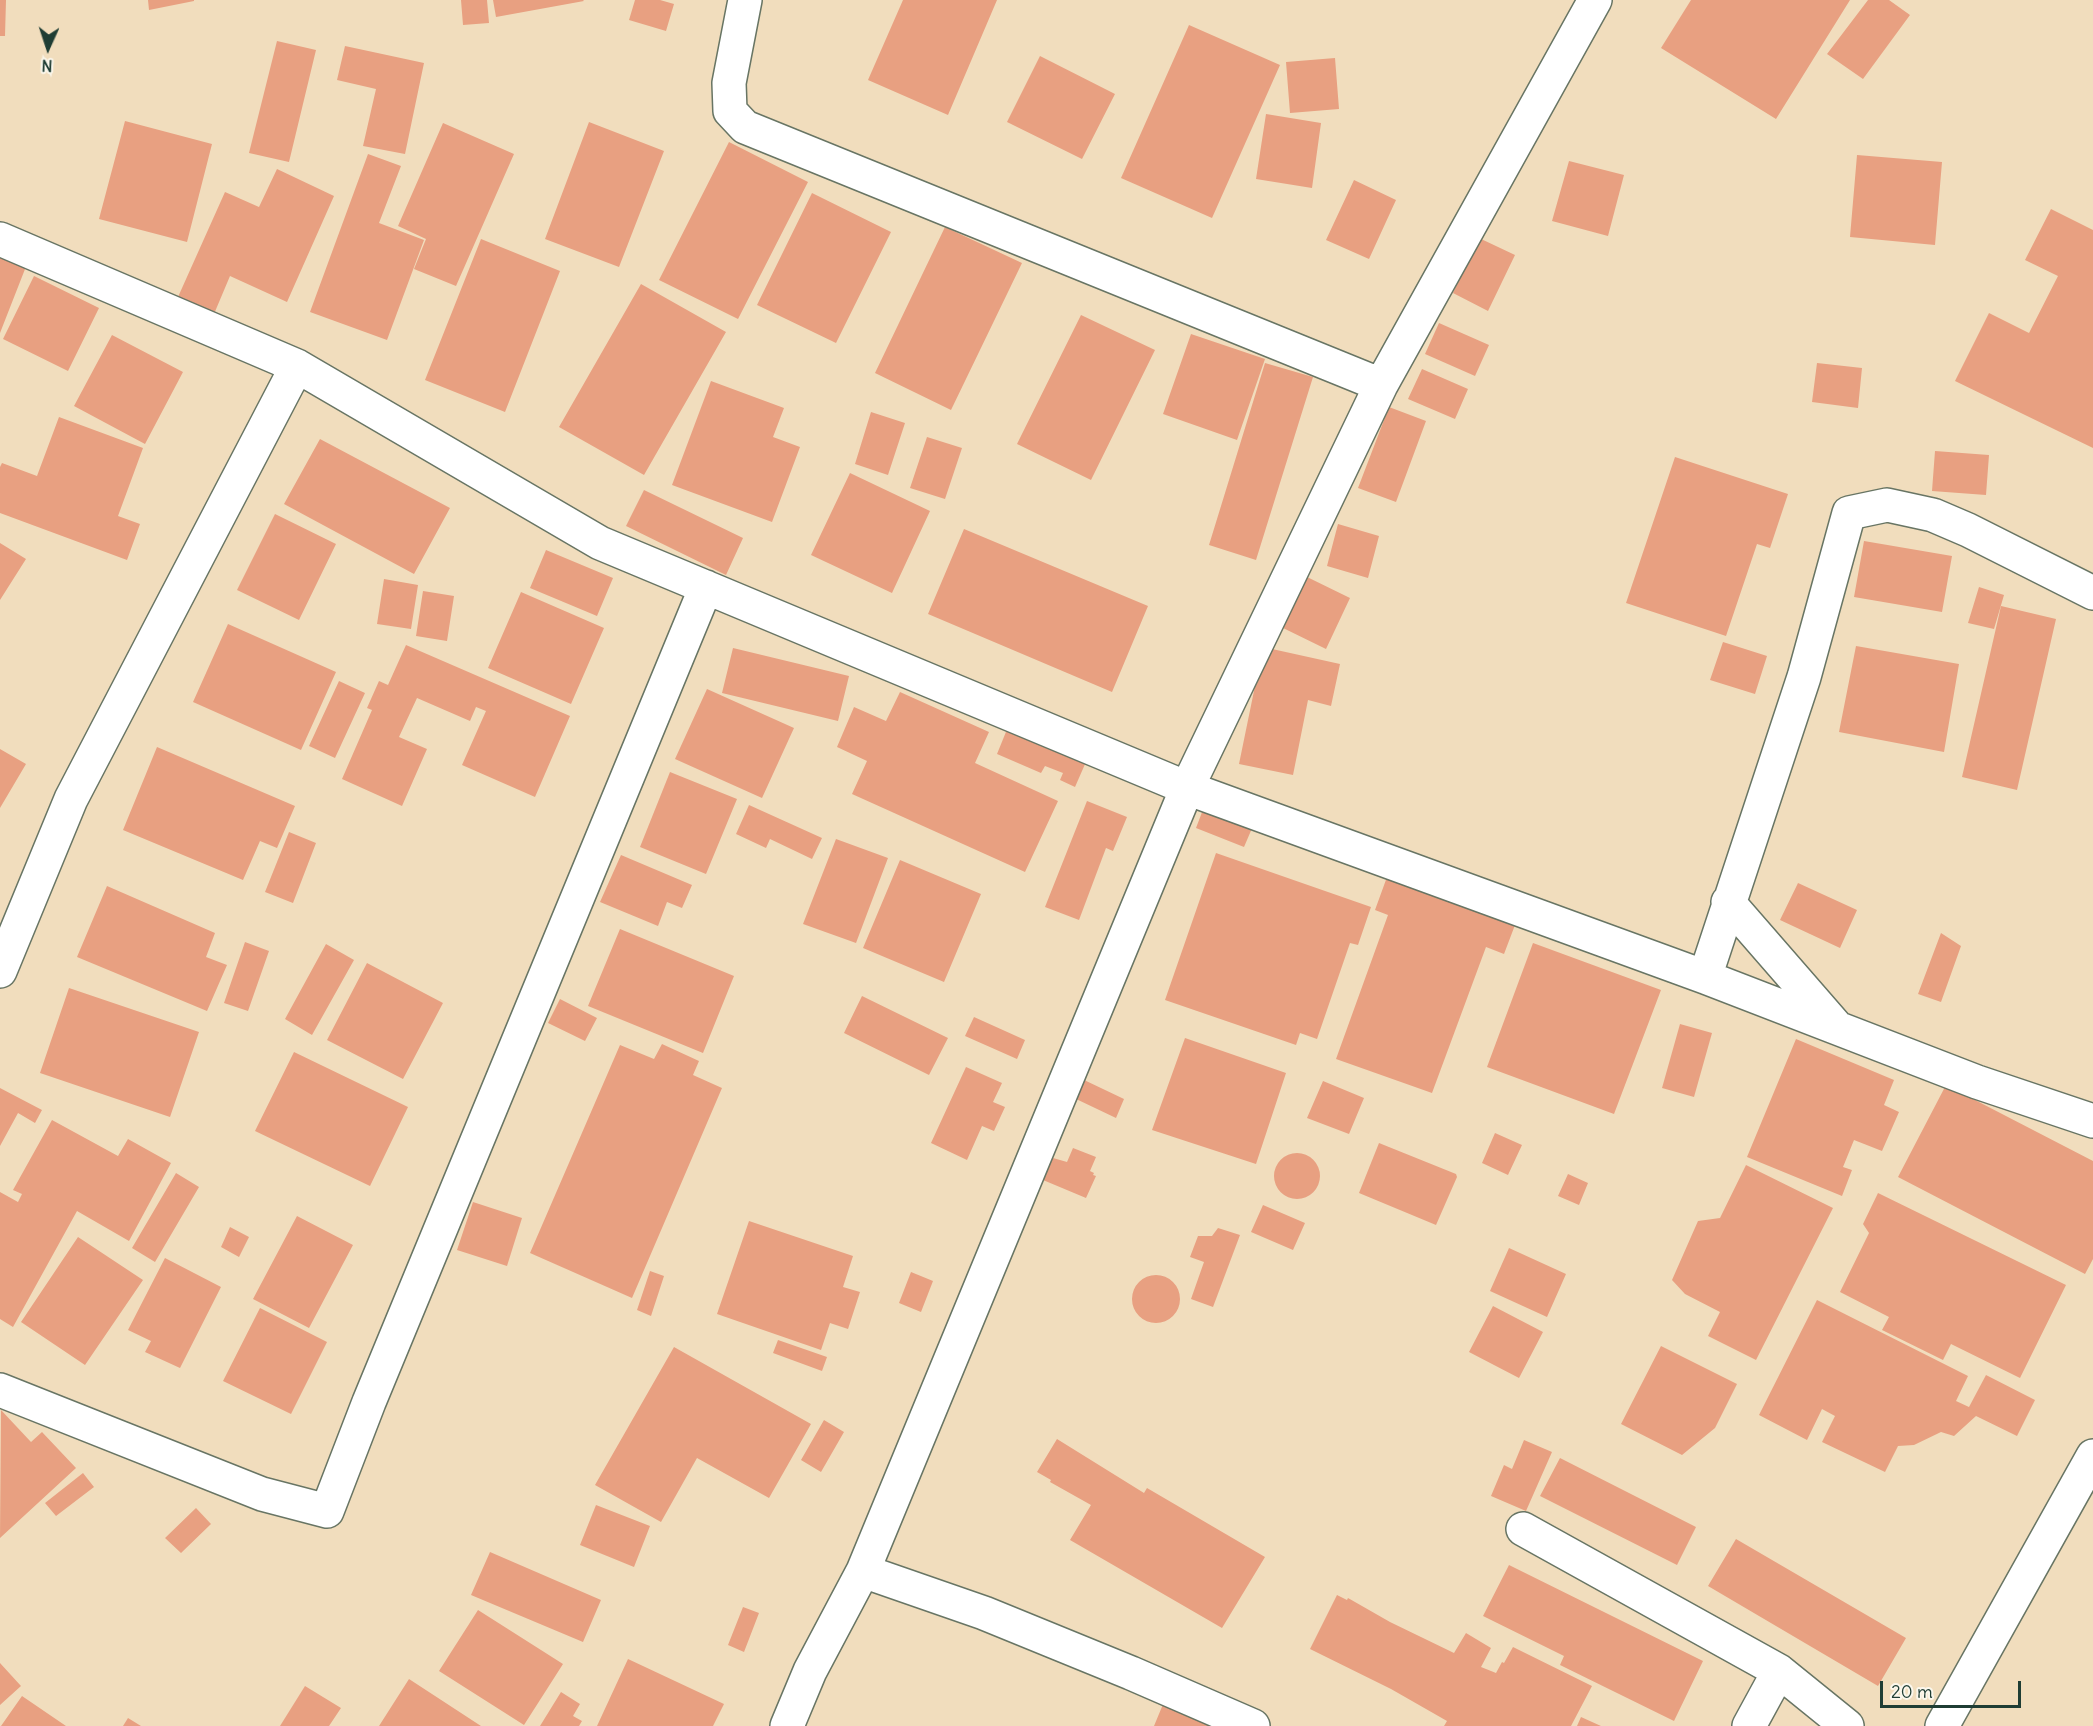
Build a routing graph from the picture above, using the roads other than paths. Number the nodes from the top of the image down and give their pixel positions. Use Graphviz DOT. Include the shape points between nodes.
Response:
graph roads {
  1 [pos="745,0"];
  2 [pos="1595,0"];
  3 [pos="0,239"];
  4 [pos="297,366"];
  5 [pos="1381,385"];
  6 [pos="706,587"];
  7 [pos="2093,593"];
  8 [pos="1187,788"];
  9 [pos="1728,902"];
  10 [pos="0,971"];
  11 [pos="1705,977"];
  12 [pos="1839,1029"];
  13 [pos="2093,1121"];
  14 [pos="0,1390"];
  15 [pos="2093,1456"];
  16 [pos="1523,1529"];
  17 [pos="863,1571"];
  18 [pos="1779,1671"];
  19 [pos="1951,1722"];
  20 [pos="787,1726"];
  21 [pos="1253,1726"];
  22 [pos="1749,1726"];
  23 [pos="1847,1726"];
  1 -- 5 [label="street" via="729,83 730,111 745,128"];
  2 -- 5 [label="street"];
  3 -- 4 [label="street"];
  4 -- 6 [label="street" via="600,543"];
  4 -- 10 [label="street" via="71,799"];
  5 -- 8 [label="street"];
  6 -- 8 [label="street"];
  6 -- 14 [label="street" via="327,1511 262,1494"];
  7 -- 9 [label="street" via="1933,515 1887,505 1848,513 1804,677"];
  8 -- 11 [label="street"];
  8 -- 17 [label="street"];
  9 -- 11 [label="street"];
  9 -- 12 [label="street"];
  11 -- 12 [label="street"];
  12 -- 13 [label="street"];
  15 -- 19 [label="street"];
  16 -- 18 [label="street"];
  17 -- 20 [label="street" via="810,1671"];
  17 -- 21 [label="street" via="984,1613"];
  18 -- 22 [label="street"];
  18 -- 23 [label="street"];
}
